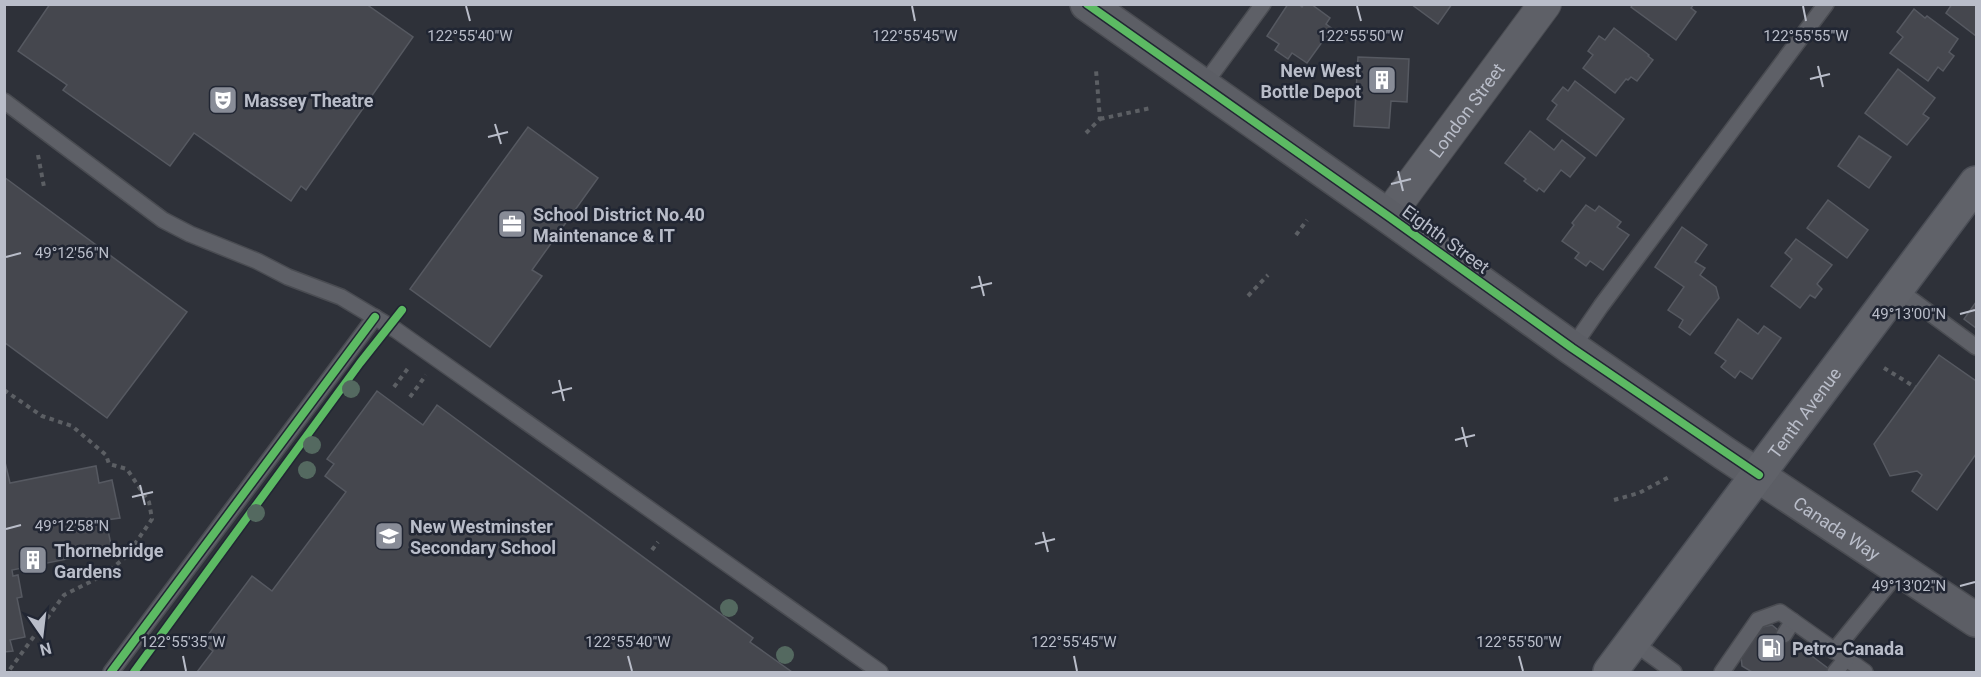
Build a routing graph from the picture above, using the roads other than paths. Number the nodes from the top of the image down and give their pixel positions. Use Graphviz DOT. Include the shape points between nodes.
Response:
graph roads {
  1 [pos="1087,4"];
  2 [pos="1263,4"];
  3 [pos="1545,4"];
  4 [pos="1826,4"];
  5 [pos="1203,86"];
  6 [pos="4,100"];
  7 [pos="1977,183"];
  8 [pos="1388,216"];
  9 [pos="1897,289"];
  10 [pos="375,317"];
  11 [pos="1977,347"];
  12 [pos="1572,348"];
  13 [pos="1759,475"];
  14 [pos="1900,570"];
  15 [pos="1977,620"];
  16 [pos="1793,621"];
  17 [pos="1784,635"];
  18 [pos="1633,642"];
  19 [pos="1840,655"];
  20 [pos="111,672"];
  21 [pos="880,672"];
  22 [pos="1610,672"];
  23 [pos="1674,672"];
  24 [pos="1722,672"];
  25 [pos="1835,672"];
  26 [pos="1865,672"];
  1 -- 5 [label="street, Eighth Street"];
  2 -- 5 [label="lane"];
  3 -- 8 [label="street, London Street"];
  4 -- 12 [label="lane"];
  5 -- 8 [label="street, Eighth Street"];
  6 -- 10 [label="lane" via="163,220 341,297"];
  7 -- 9 [label="main road, Tenth Avenue"];
  8 -- 12 [label="street, Eighth Street"];
  9 -- 11 [label="lane"];
  9 -- 13 [label="main road, Tenth Avenue"];
  10 -- 20 [label="lane"];
  10 -- 21 [label="lane"];
  12 -- 13 [label="street, Eighth Street"];
  13 -- 14 [label="street, Canada Way"];
  13 -- 18 [label="main road, Tenth Avenue"];
  14 -- 15 [label="street, Canada Way"];
  14 -- 19 [label="lane"];
  16 -- 17 [label="lane"];
  16 -- 19 [label="lane"];
  16 -- 24 [label="lane" via="1780,612 1758,620"];
  18 -- 22 [label="main road, Tenth Avenue"];
  18 -- 23 [label="lane"];
  19 -- 25 [label="lane"];
  19 -- 26 [label="lane"];
}
